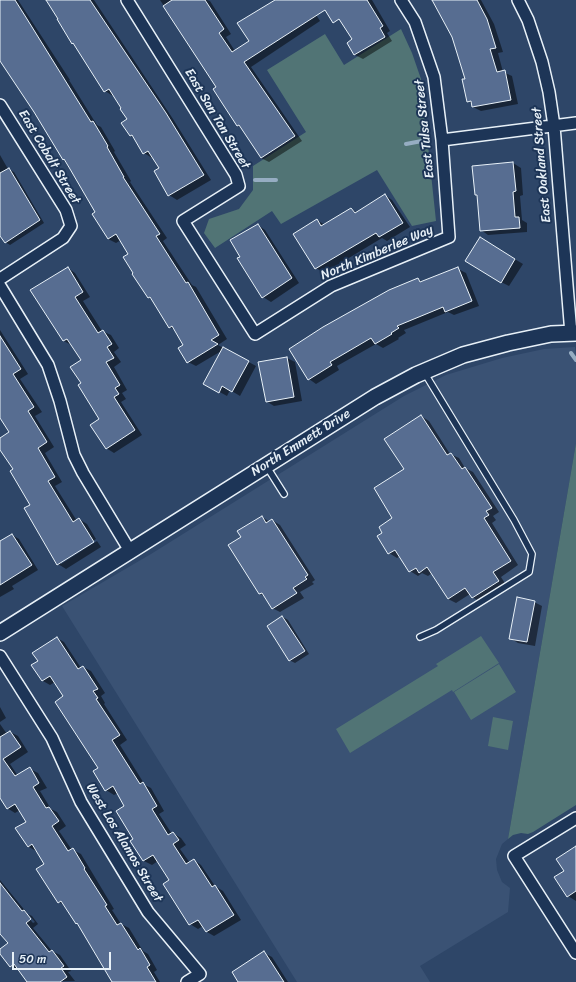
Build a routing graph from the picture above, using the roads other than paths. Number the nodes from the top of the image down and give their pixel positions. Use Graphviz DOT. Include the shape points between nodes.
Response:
graph roads {
  1 [pos="127,0"];
  2 [pos="401,0"];
  3 [pos="518,0"];
  4 [pos="0,105"];
  5 [pos="576,123"];
  6 [pos="554,126"];
  7 [pos="442,140"];
  8 [pos="449,237"];
  9 [pos="0,279"];
  10 [pos="0,286"];
  11 [pos="573,333"];
  12 [pos="255,334"];
  13 [pos="423,372"];
  14 [pos="266,465"];
  15 [pos="284,494"];
  16 [pos="130,551"];
  17 [pos="0,633"];
  18 [pos="420,637"];
  19 [pos="0,656"];
  20 [pos="576,818"];
  21 [pos="576,953"];
  22 [pos="187,982"];
  1 -- 12 [label="street, East San Tan Street" via="236,175 239,186 183,221"];
  2 -- 7 [label="street, East Tulsa Street" via="415,22 434,77"];
  3 -- 6 [label="street, East Oakland Street" via="528,20 542,62"];
  4 -- 9 [label="street, East Cobalt Street" via="66,210 71,226 64,238"];
  5 -- 6 [label="street"];
  6 -- 7 [label="street"];
  6 -- 11 [label="street, East Oakland Street"];
  7 -- 8 [label="street, East Tulsa Street"];
  8 -- 12 [label="street, North Kimberlee Way" via="331,286"];
  10 -- 16 [label="street" via="48,366 74,455"];
  11 -- 13 [label="street, North Emmett Drive" via="551,334 508,343 463,355"];
  13 -- 14 [label="street, North Emmett Drive" via="375,397"];
  13 -- 18 [label="lane" via="514,520 532,554 529,572 436,630"];
  14 -- 15 [label="lane"];
  14 -- 16 [label="street, North Emmett Drive"];
  16 -- 17 [label="street, North Emmett Drive"];
  19 -- 22 [label="street, West Los Alamos Street" via="52,738 81,802 148,912 200,974"];
  20 -- 21 [label="street" via="514,856"];
}
